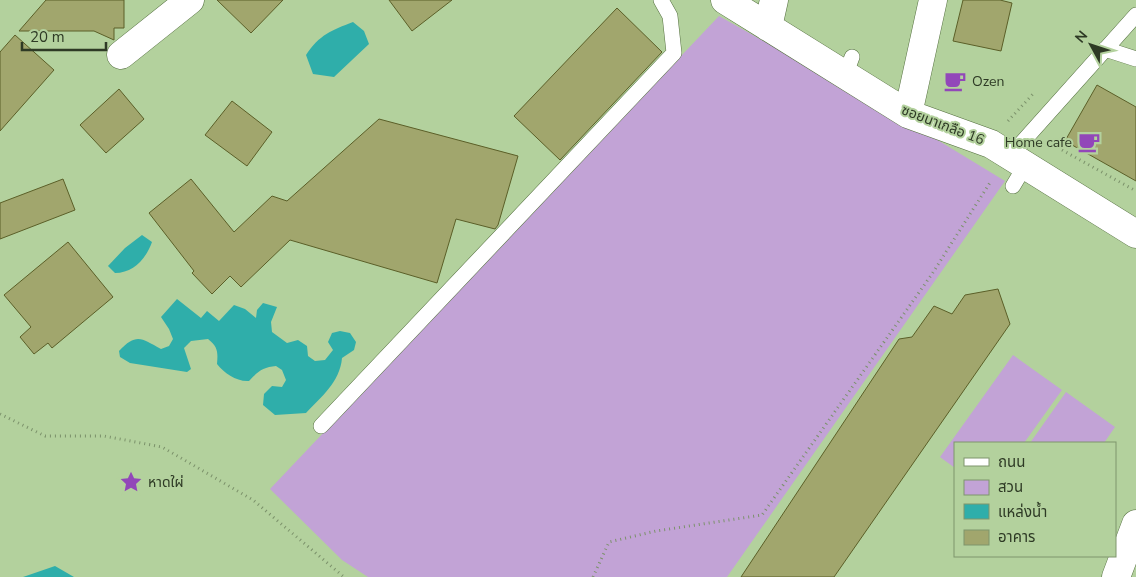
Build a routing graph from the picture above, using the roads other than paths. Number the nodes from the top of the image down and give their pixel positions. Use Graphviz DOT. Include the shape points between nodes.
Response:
graph roads {
  1 [pos="660,0"];
  2 [pos="725,0"];
  3 [pos="774,0"];
  4 [pos="932,0"];
  5 [pos="179,3"];
  6 [pos="1136,15"];
  7 [pos="768,27"];
  8 [pos="1106,48"];
  9 [pos="121,55"];
  10 [pos="1136,59"];
  11 [pos="908,114"];
  12 [pos="1016,169"];
  13 [pos="1136,234"];
  14 [pos="321,426"];
  15 [pos="1136,524"];
  16 [pos="1116,577"];
  1 -- 14 [label="lane" via="670,16 674,52"];
  2 -- 7 [label="street, ซอยนาเกลือ 16"];
  3 -- 7 [label="street"];
  4 -- 11 [label="street"];
  5 -- 9 [label="street"];
  6 -- 8 [label="lane"];
  7 -- 11 [label="street, ซอยนาเกลือ 16" via="848,67"];
  8 -- 10 [label="lane"];
  8 -- 12 [label="lane"];
  11 -- 12 [label="street, ซอยนาเกลือ 16" via="991,144"];
  12 -- 13 [label="street, ซอยนาเกลือ 16"];
  15 -- 16 [label="street"];
}
